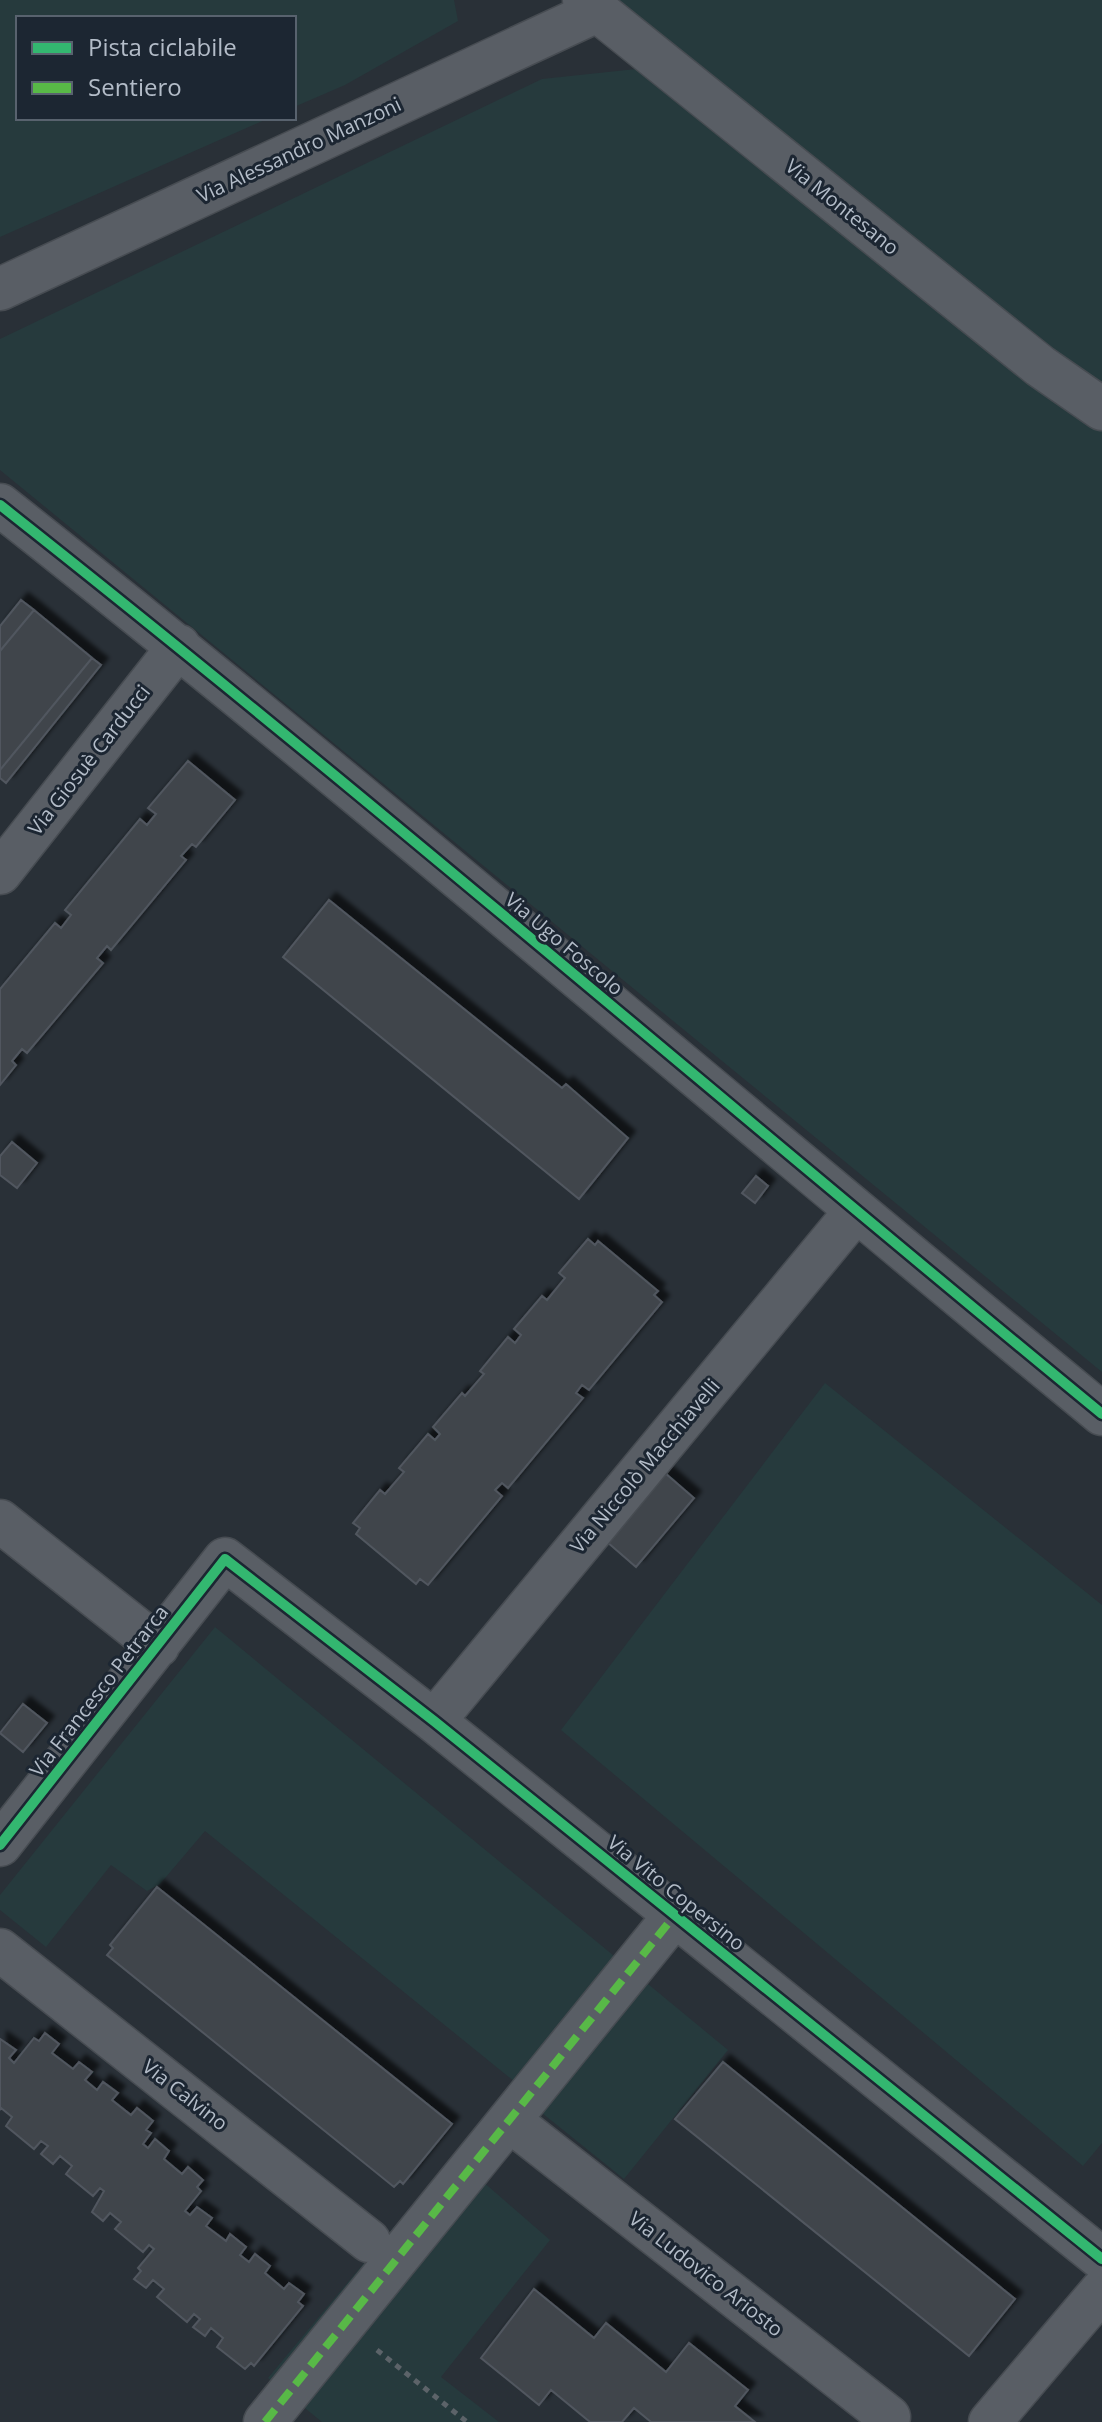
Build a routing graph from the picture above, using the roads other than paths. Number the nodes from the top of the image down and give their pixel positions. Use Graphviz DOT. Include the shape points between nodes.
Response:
graph roads {
  1 [pos="590,5"];
  2 [pos="0,289"];
  3 [pos="1102,409"];
  4 [pos="0,505"];
  5 [pos="179,646"];
  6 [pos="0,873"];
  7 [pos="855,1212"];
  8 [pos="1102,1414"];
  9 [pos="0,1521"];
  10 [pos="225,1559"];
  11 [pos="158,1646"];
  12 [pos="434,1721"];
  13 [pos="0,1845"];
  14 [pos="675,1915"];
  15 [pos="0,1950"];
  16 [pos="523,2131"];
  17 [pos="369,2241"];
  18 [pos="1102,2259"];
  19 [pos="1102,2290"];
  20 [pos="889,2420"];
  21 [pos="265,2422"];
  22 [pos="990,2422"];
  1 -- 2 [label="street, Via Alessandro Manzoni"];
  1 -- 3 [label="street, Via Montesano" via="1040,366"];
  4 -- 5 [label="street, Via Ugo Foscolo"];
  5 -- 6 [label="street, Via Giosuè Carducci"];
  5 -- 7 [label="street, Via Ugo Foscolo"];
  7 -- 8 [label="street, Via Ugo Foscolo"];
  7 -- 12 [label="street, Via Niccolò Macchiavelli"];
  9 -- 11 [label="street"];
  10 -- 11 [label="street, Via Francesco Petrarca"];
  10 -- 12 [label="street, Via Vito Copersino"];
  11 -- 13 [label="street, Via Francesco Petrarca"];
  12 -- 14 [label="street, Via Vito Copersino"];
  14 -- 18 [label="street, Via Vito Copersino"];
  14 -- 21 [label="street"];
  15 -- 17 [label="street, Via Calvino"];
  16 -- 20 [label="street, Via Ludovico Ariosto"];
  19 -- 22 [label="street"];
}
